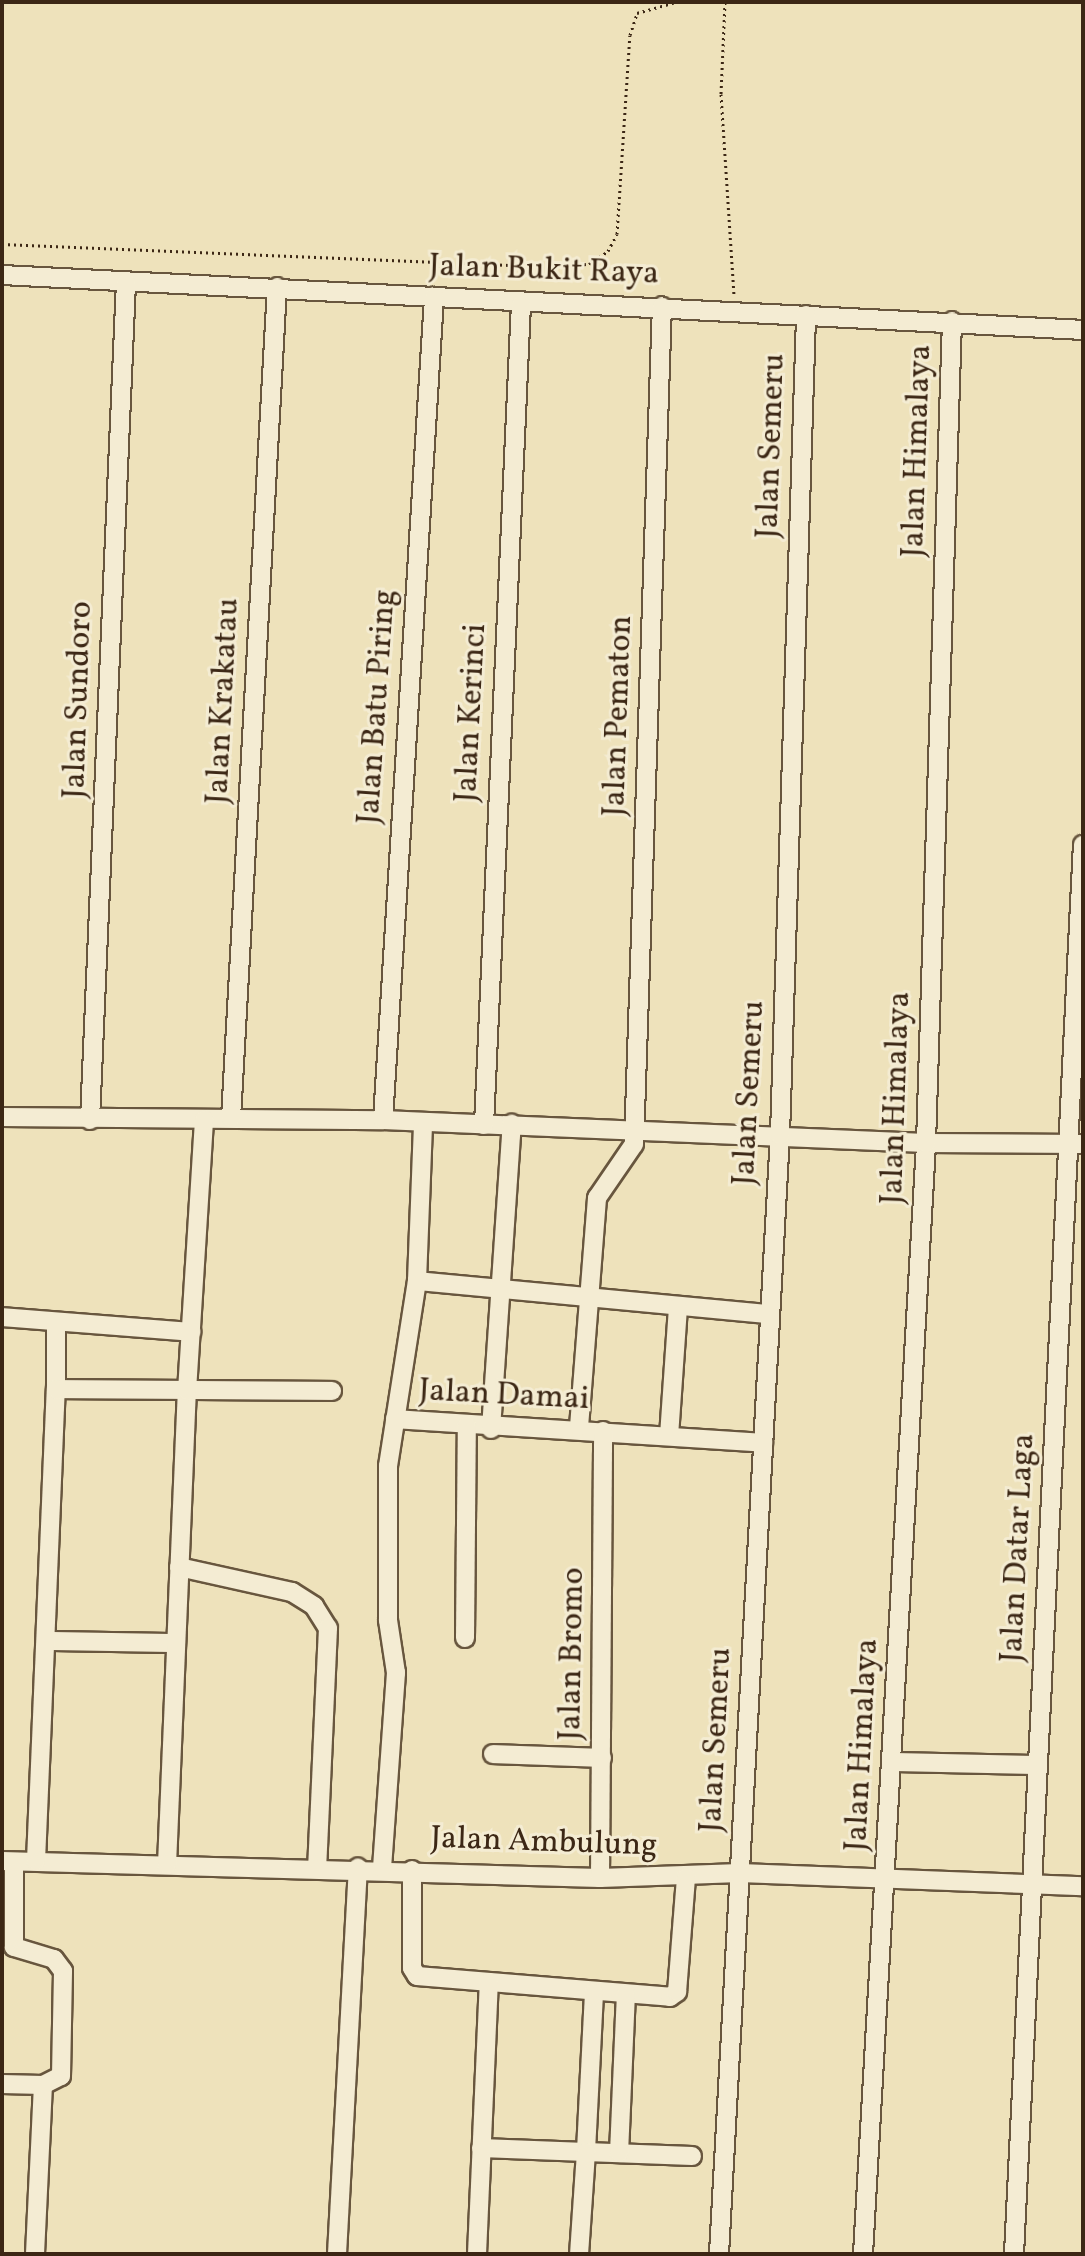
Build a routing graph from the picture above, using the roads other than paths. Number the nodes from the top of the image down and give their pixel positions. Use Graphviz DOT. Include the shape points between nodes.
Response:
graph roads {
  1 [pos="2,275"];
  2 [pos="126,283"];
  3 [pos="277,287"];
  4 [pos="434,297"];
  5 [pos="521,304"];
  6 [pos="662,306"];
  7 [pos="806,315"];
  8 [pos="952,321"];
  9 [pos="1083,330"];
  10 [pos="1083,845"];
  11 [pos="2,1117"];
  12 [pos="231,1118"];
  13 [pos="90,1120"];
  14 [pos="204,1120"];
  15 [pos="383,1120"];
  16 [pos="423,1123"];
  17 [pos="512,1124"];
  18 [pos="484,1125"];
  19 [pos="635,1128"];
  20 [pos="780,1135"];
  21 [pos="926,1143"];
  22 [pos="1077,1144"];
  23 [pos="417,1281"];
  24 [pos="502,1292"];
  25 [pos="589,1298"];
  26 [pos="678,1307"];
  27 [pos="768,1314"];
  28 [pos="2,1317"];
  29 [pos="56,1323"];
  30 [pos="191,1332"];
  31 [pos="56,1389"];
  32 [pos="187,1391"];
  33 [pos="332,1391"];
  34 [pos="395,1419"];
  35 [pos="467,1426"];
  36 [pos="579,1427"];
  37 [pos="491,1429"];
  38 [pos="603,1431"];
  39 [pos="669,1436"];
  40 [pos="763,1443"];
  41 [pos="179,1567"];
  42 [pos="465,1638"];
  43 [pos="47,1641"];
  44 [pos="176,1643"];
  45 [pos="493,1754"];
  46 [pos="602,1758"];
  47 [pos="892,1762"];
  48 [pos="1037,1765"];
  49 [pos="36,1861"];
  50 [pos="8,1862"];
  51 [pos="167,1865"];
  52 [pos="317,1867"];
  53 [pos="358,1868"];
  54 [pos="382,1868"];
  55 [pos="412,1870"];
  56 [pos="740,1873"];
  57 [pos="686,1877"];
  58 [pos="600,1878"];
  59 [pos="885,1878"];
  60 [pos="1031,1882"];
  61 [pos="1083,1886"];
  62 [pos="8,1947"];
  63 [pos="489,1982"];
  64 [pos="594,1993"];
  65 [pos="626,1994"];
  66 [pos="2,2084"];
  67 [pos="43,2085"];
  68 [pos="481,2148"];
  69 [pos="586,2152"];
  70 [pos="619,2153"];
  71 [pos="692,2156"];
  72 [pos="35,2254"];
  73 [pos="337,2254"];
  74 [pos="477,2254"];
  75 [pos="579,2254"];
  76 [pos="719,2254"];
  77 [pos="863,2254"];
  78 [pos="1014,2254"];
  1 -- 2 [label="street, Jalan Bukit Raya"];
  2 -- 3 [label="street, Jalan Bukit Raya"];
  2 -- 13 [label="street, Jalan Sundoro"];
  3 -- 4 [label="street, Jalan Bukit Raya"];
  3 -- 12 [label="street, Jalan Krakatau"];
  4 -- 5 [label="street, Jalan Bukit Raya"];
  4 -- 15 [label="street, Jalan Batu Piring"];
  5 -- 6 [label="street, Jalan Bukit Raya"];
  5 -- 18 [label="street, Jalan Kerinci"];
  6 -- 7 [label="street, Jalan Bukit Raya"];
  6 -- 19 [label="street, Jalan Pematon"];
  7 -- 8 [label="street, Jalan Bukit Raya"];
  7 -- 20 [label="street, Jalan Semeru"];
  8 -- 9 [label="street, Jalan Bukit Raya"];
  8 -- 21 [label="street, Jalan Himalaya"];
  10 -- 22 [label="street, Jalan Datar Laga"];
  11 -- 13 [label="street"];
  12 -- 14 [label="street"];
  12 -- 15 [label="street"];
  13 -- 14 [label="street"];
  14 -- 30 [label="street"];
  15 -- 16 [label="street"];
  16 -- 18 [label="street"];
  16 -- 23 [label="street, Jalan Damai"];
  17 -- 18 [label="street"];
  17 -- 19 [label="street"];
  17 -- 24 [label="street"];
  19 -- 20 [label="street"];
  19 -- 25 [label="street, Jalan Pematon" via="630,1153 597,1198"];
  20 -- 21 [label="street"];
  20 -- 27 [label="street, Jalan Semeru"];
  21 -- 22 [label="street"];
  21 -- 47 [label="street, Jalan Himalaya"];
  22 -- 48 [label="street, Jalan Datar Laga"];
  23 -- 24 [label="street"];
  23 -- 34 [label="street, Jalan Damai"];
  24 -- 25 [label="street"];
  24 -- 37 [label="street"];
  25 -- 26 [label="street"];
  25 -- 36 [label="street, Jalan Pematon"];
  26 -- 27 [label="street"];
  26 -- 39 [label="street"];
  27 -- 40 [label="street, Jalan Semeru"];
  28 -- 29 [label="street"];
  29 -- 30 [label="street"];
  29 -- 31 [label="street"];
  30 -- 32 [label="street"];
  31 -- 32 [label="street"];
  31 -- 43 [label="street"];
  32 -- 33 [label="street"];
  32 -- 41 [label="street"];
  34 -- 35 [label="street, Jalan Damai"];
  34 -- 54 [label="street" via="388,1466 388,1620 396,1673"];
  35 -- 37 [label="street, Jalan Damai"];
  35 -- 42 [label="street"];
  36 -- 37 [label="street, Jalan Damai"];
  36 -- 38 [label="street, Jalan Damai"];
  38 -- 39 [label="street, Jalan Damai"];
  38 -- 46 [label="street, Jalan Bromo"];
  39 -- 40 [label="street, Jalan Damai"];
  40 -- 56 [label="street, Jalan Semeru"];
  41 -- 44 [label="street"];
  41 -- 52 [label="street" via="292,1592 314,1606 328,1628"];
  43 -- 44 [label="street"];
  43 -- 49 [label="street"];
  44 -- 51 [label="street"];
  45 -- 46 [label="street"];
  46 -- 58 [label="street, Jalan Bromo"];
  47 -- 48 [label="street"];
  47 -- 59 [label="street, Jalan Himalaya"];
  48 -- 60 [label="street, Jalan Datar Laga"];
  49 -- 50 [label="street, Jalan Ambulung"];
  49 -- 51 [label="street, Jalan Ambulung"];
  50 -- 62 [label="street"];
  51 -- 52 [label="street, Jalan Ambulung"];
  52 -- 53 [label="street, Jalan Ambulung"];
  53 -- 54 [label="street, Jalan Ambulung"];
  53 -- 73 [label="street"];
  54 -- 55 [label="street, Jalan Ambulung"];
  55 -- 58 [label="street, Jalan Ambulung"];
  55 -- 63 [label="street" via="413,1974"];
  56 -- 57 [label="street, Jalan Ambulung"];
  56 -- 59 [label="street, Jalan Ambulung"];
  56 -- 76 [label="street, Jalan Semeru"];
  57 -- 58 [label="street, Jalan Ambulung"];
  57 -- 65 [label="street" via="677,1992 670,1997"];
  59 -- 60 [label="street, Jalan Ambulung"];
  59 -- 77 [label="street, Jalan Himalaya"];
  60 -- 61 [label="street, Jalan Ambulung"];
  60 -- 78 [label="street, Jalan Datar Laga"];
  62 -- 67 [label="street" via="54,1959 63,1971 61,2076"];
  63 -- 64 [label="street"];
  63 -- 68 [label="street"];
  64 -- 65 [label="street"];
  64 -- 69 [label="street"];
  65 -- 70 [label="street"];
  66 -- 67 [label="street"];
  67 -- 72 [label="street"];
  68 -- 69 [label="street"];
  68 -- 74 [label="street"];
  69 -- 70 [label="street"];
  69 -- 75 [label="street"];
  70 -- 71 [label="street"];
}
